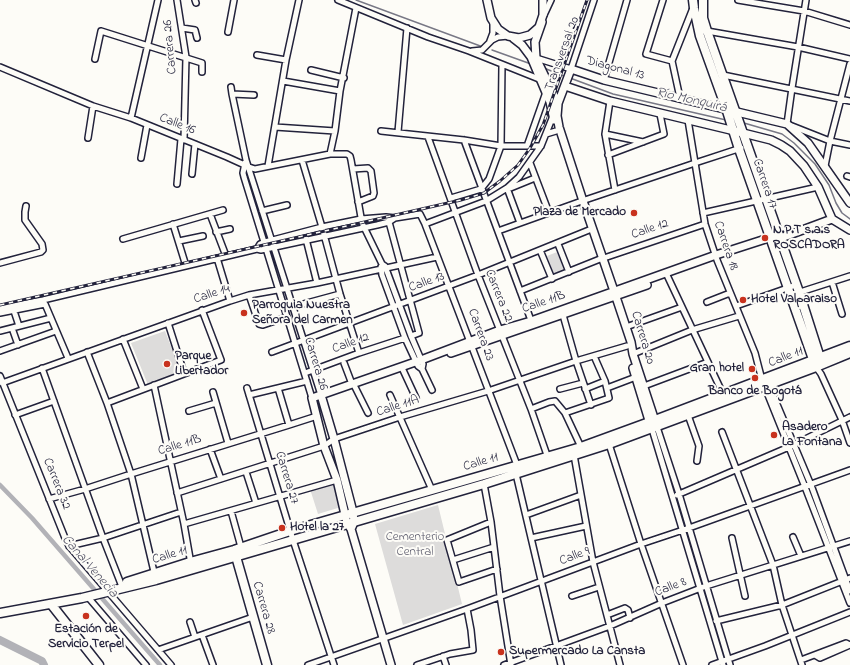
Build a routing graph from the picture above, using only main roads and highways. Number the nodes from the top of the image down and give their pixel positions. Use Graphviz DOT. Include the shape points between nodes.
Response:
graph roads {
  1 [pos="703,0"];
  2 [pos="694,4"];
  3 [pos="732,113"];
  4 [pos="738,131"];
  5 [pos="777,238"];
  6 [pos="850,346"];
  7 [pos="850,353"];
  8 [pos="819,365"];
  9 [pos="764,381"];
  10 [pos="653,425"];
  11 [pos="549,460"];
  12 [pos="516,470"];
  13 [pos="237,552"];
  14 [pos="51,604"];
  15 [pos="0,613"];
  16 [pos="99,665"];
  17 [pos="267,665"];
  1 -- 3 [label="main road, Carrera 17" via="703,18 723,75"];
  2 -- 3 [label="main road, Carrera 17" via="700,36"];
  3 -- 4 [label="main road, Carrera 17"];
  4 -- 5 [label="main road, Carrera 17" via="748,146"];
  4 -- 5 [label="main road, Carrera 17" via="739,149 757,201"];
  5 -- 8 [label="main road, Carrera 17"];
  6 -- 8 [label="main road, Calle 11"];
  7 -- 8 [label="main road, Calle 11"];
  8 -- 9 [label="main road, Calle 11"];
  9 -- 10 [label="main road, Calle 11" via="723,394"];
  9 -- 10 [label="main road, Calle 11" via="688,415"];
  10 -- 11 [label="main road, Calle 11" via="581,447"];
  10 -- 11 [label="main road, Calle 11" via="574,456"];
  11 -- 12 [label="main road, Calle 11"];
  12 -- 13 [label="main road, Calle 11" via="432,490 290,531"];
  12 -- 13 [label="main road, Calle 11" via="484,484 351,525"];
  13 -- 14 [label="main road, Calle 11" via="114,589"];
  13 -- 17 [label="main road, Carrera 28"];
  14 -- 15 [label="main road, Calle 11"];
  14 -- 16 [label="main road"];
}
